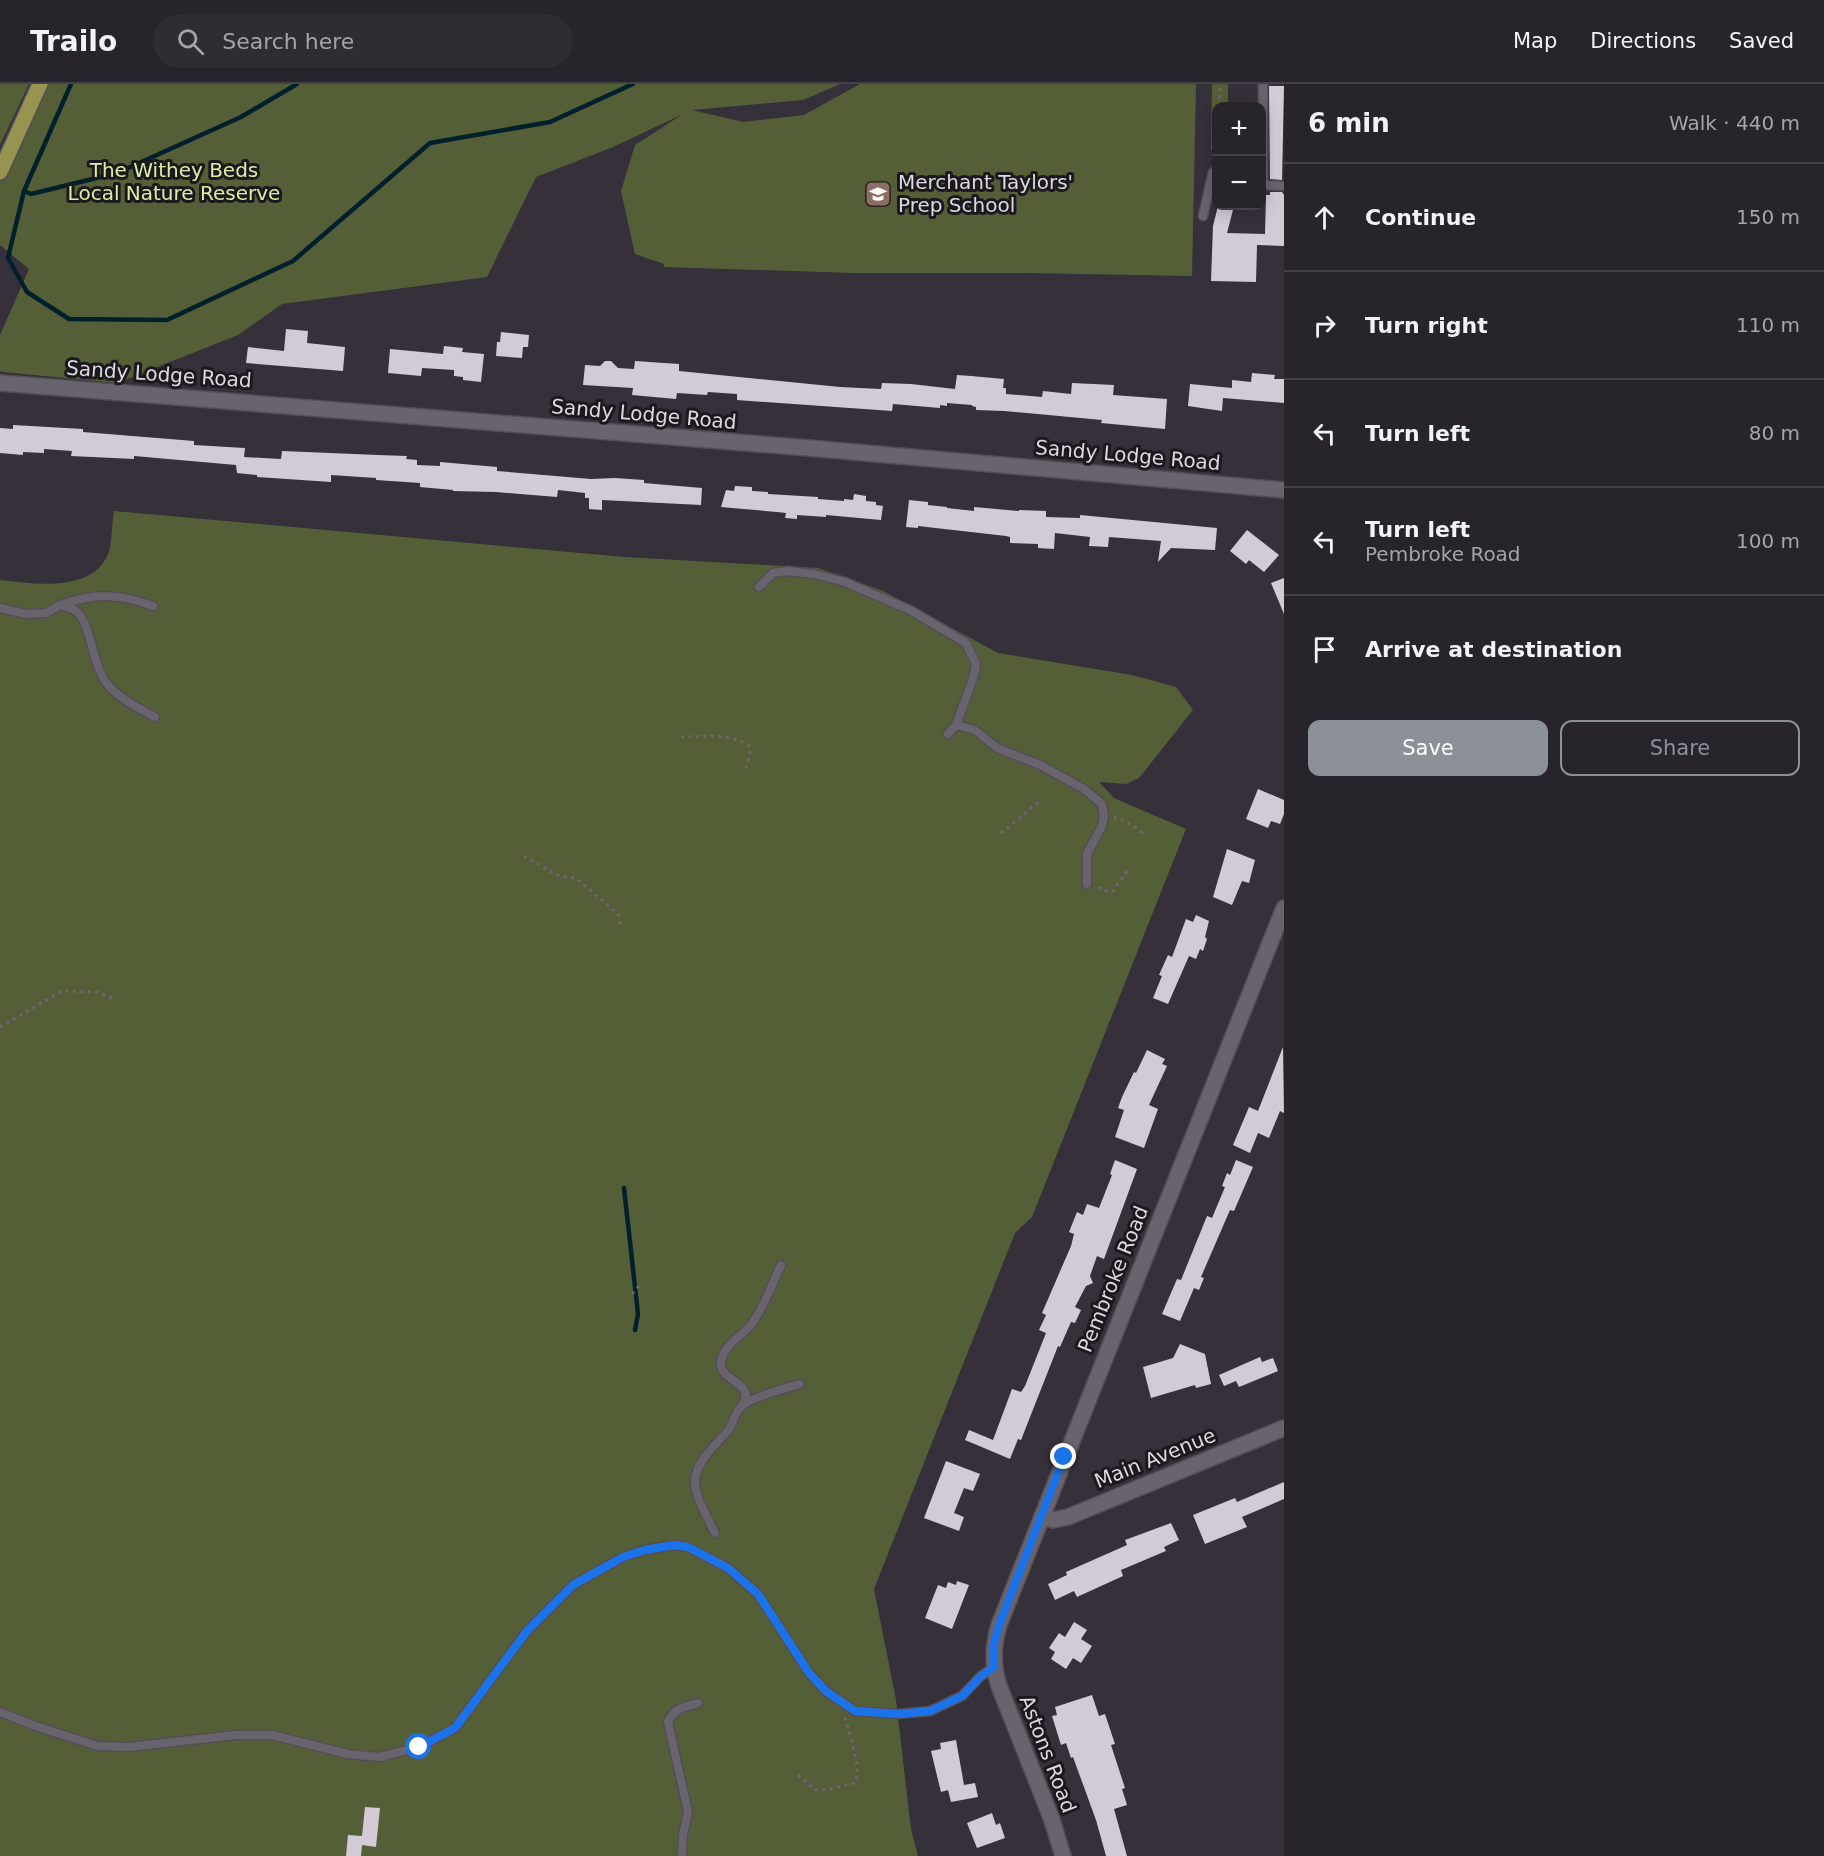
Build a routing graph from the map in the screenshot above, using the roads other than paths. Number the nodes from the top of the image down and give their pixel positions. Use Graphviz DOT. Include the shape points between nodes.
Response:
graph roads {
  1 [pos="40,84"];
  2 [pos="1263,84"];
  3 [pos="1262,156"];
  4 [pos="0,172"];
  5 [pos="1212,176"];
  6 [pos="1266,185"];
  7 [pos="1284,186"];
  8 [pos="1203,216"];
  9 [pos="0,383"];
  10 [pos="1284,490"];
  11 [pos="759,587"];
  12 [pos="60,605"];
  13 [pos="153,606"];
  14 [pos="0,608"];
  15 [pos="154,717"];
  16 [pos="956,725"];
  17 [pos="948,734"];
  18 [pos="1087,885"];
  19 [pos="1284,908"];
  20 [pos="782,1265"];
  21 [pos="800,1384"];
  22 [pos="743,1404"];
  23 [pos="1284,1428"];
  24 [pos="1042,1516"];
  25 [pos="716,1533"];
  26 [pos="994,1667"];
  27 [pos="698,1703"];
  28 [pos="0,1712"];
  29 [pos="682,1856"];
  30 [pos="1063,1856"];
  1 -- 4 [label="main road"];
  2 -- 3 [label="lane"];
  5 -- 8 [label="lane"];
  6 -- 7 [label="lane"];
  9 -- 10 [label="street, Sandy Lodge Road"];
  11 -- 16 [label="lane" via="773,573 788,571 845,582 910,610 966,643 976,664"];
  12 -- 13 [label="lane" via="104,595"];
  12 -- 14 [label="lane" via="46,614"];
  12 -- 15 [label="lane" via="78,612 106,684"];
  16 -- 17 [label="lane"];
  16 -- 18 [label="lane" via="975,730 998,748 1040,765 1084,789 1102,804 1102,826 1087,854"];
  19 -- 24 [label="street, Pembroke Road"];
  20 -- 22 [label="lane" via="751,1325 732,1340 721,1362 723,1373 746,1392"];
  21 -- 22 [label="lane"];
  22 -- 25 [label="lane" via="732,1426 697,1466 698,1501"];
  23 -- 24 [label="street, Main Avenue" via="1068,1516 1053,1520"];
  24 -- 26 [label="street, Pembroke Road" via="999,1625"];
  26 -- 28 [label="lane" via="962,1696 930,1711 855,1711 827,1692 809,1673 758,1594 728,1568 688,1547 674,1545 623,1557 573,1585 527,1631 455,1728 419,1747 379,1756 348,1754 272,1735 98,1746"];
  26 -- 30 [label="street, Astons Road"];
  27 -- 29 [label="lane" via="672,1713 668,1722 688,1812"];
}
